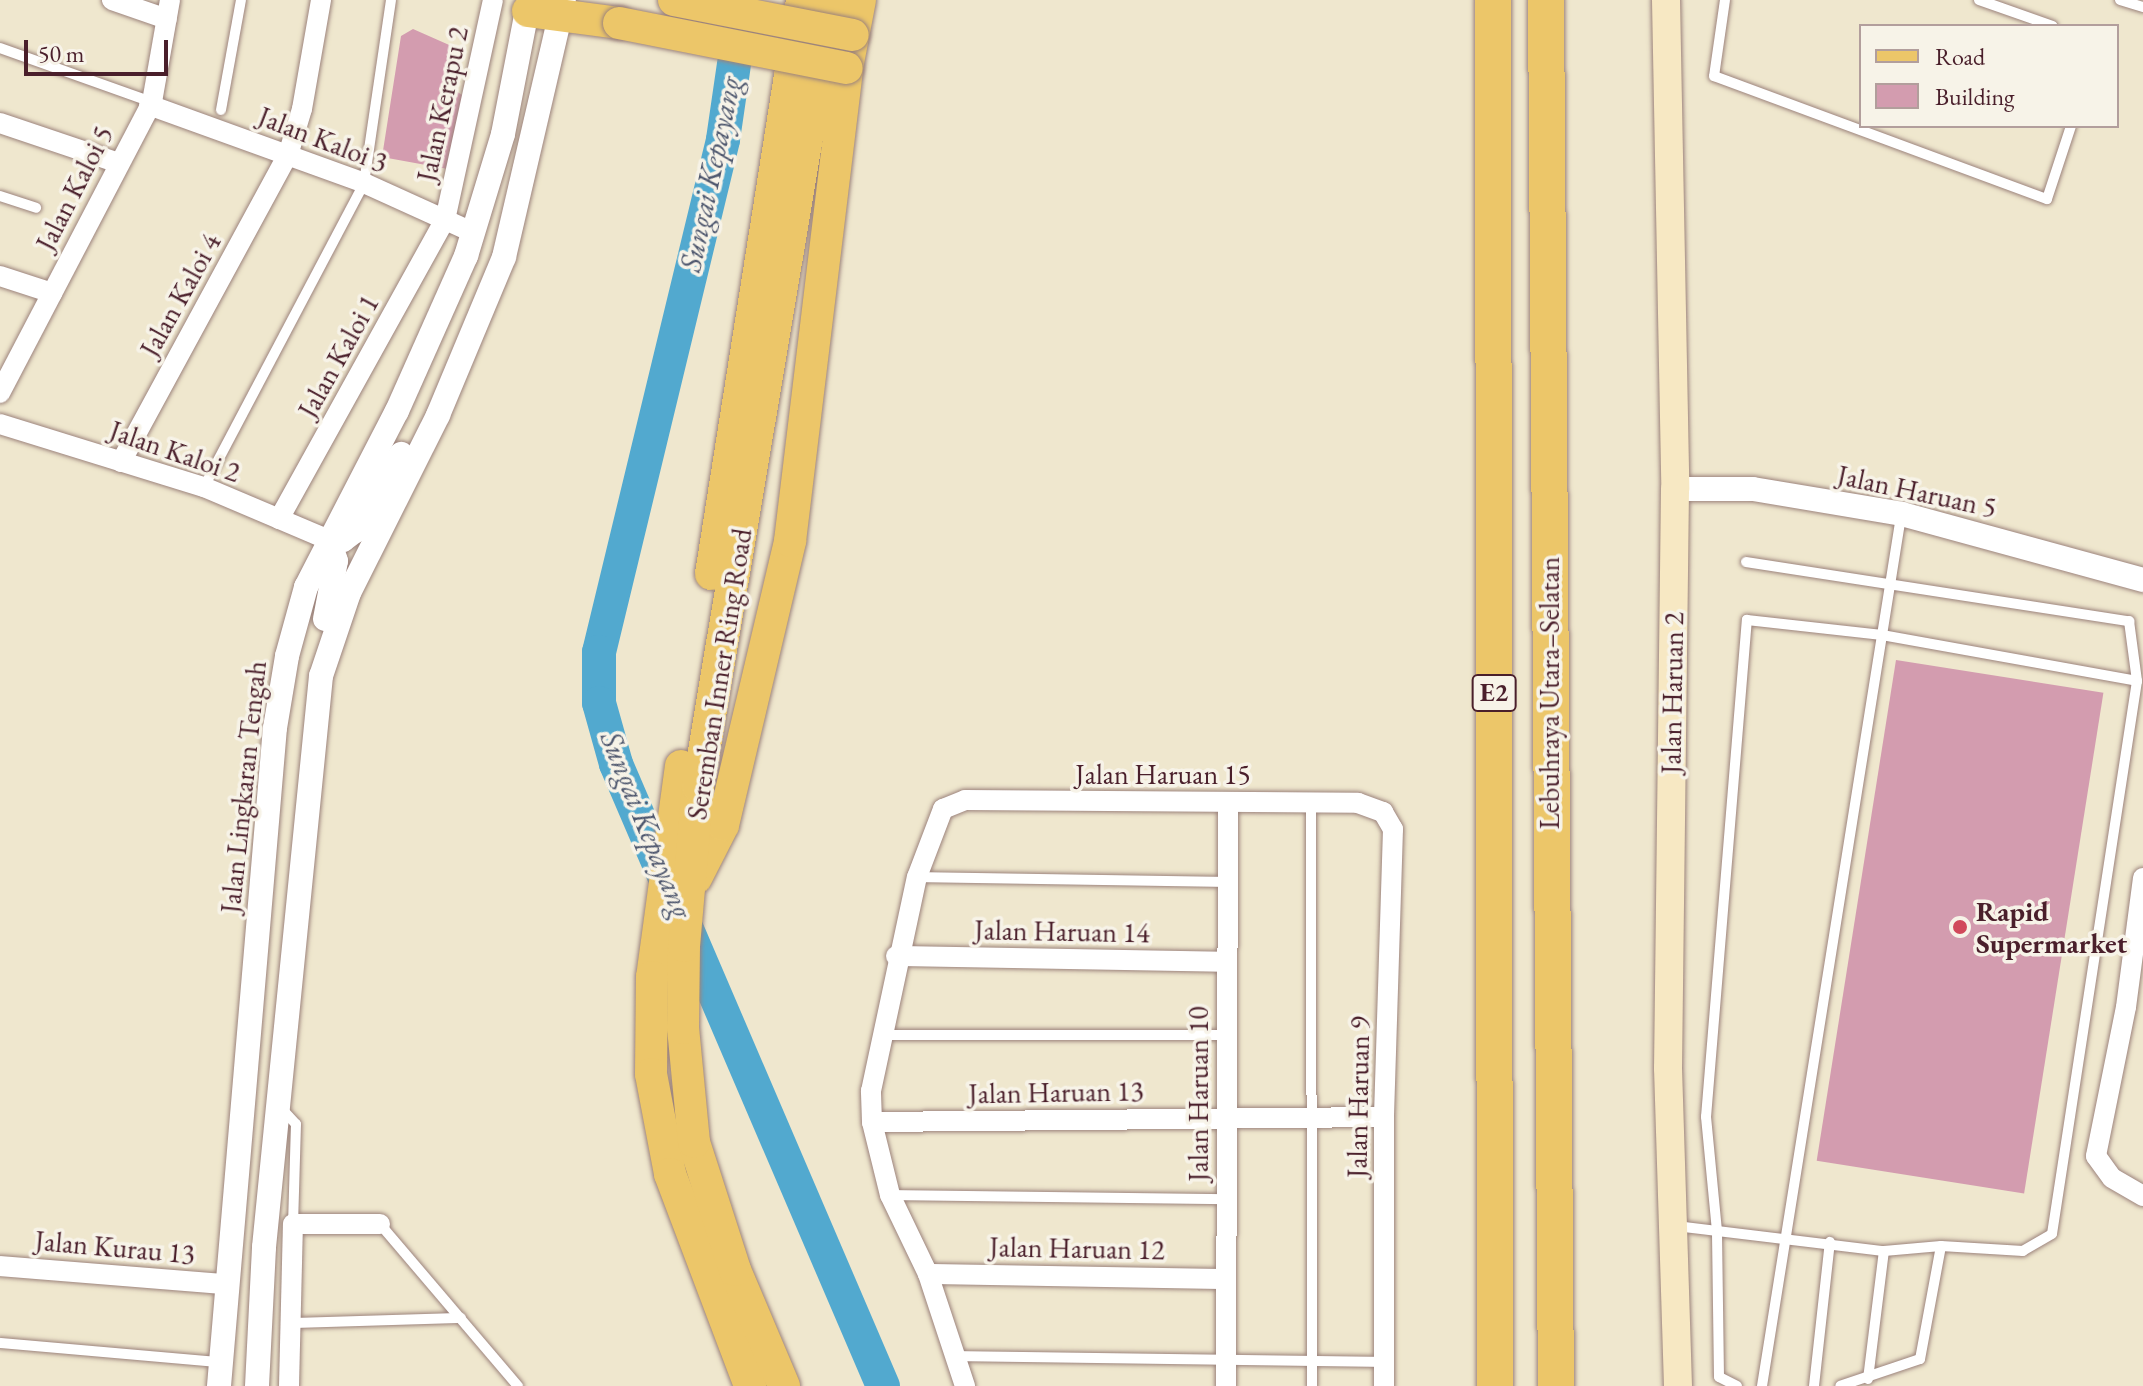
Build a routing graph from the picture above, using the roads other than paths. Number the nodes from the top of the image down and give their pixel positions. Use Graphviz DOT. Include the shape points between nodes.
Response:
graph roads {
  1 [pos="112,0"];
  2 [pos="241,0"];
  3 [pos="321,0"];
  4 [pos="391,0"];
  5 [pos="493,0"];
  6 [pos="674,0"];
  7 [pos="802,0"];
  8 [pos="830,0"];
  9 [pos="860,0"];
  10 [pos="1493,0"];
  11 [pos="1546,0"];
  12 [pos="1666,0"];
  13 [pos="1725,0"];
  14 [pos="1979,0"];
  15 [pos="2120,0"];
  16 [pos="528,5"];
  17 [pos="2143,7"];
  18 [pos="562,8"];
  19 [pos="169,10"];
  20 [pos="2047,24"];
  21 [pos="853,35"];
  22 [pos="0,48"];
  23 [pos="847,68"];
  24 [pos="150,104"];
  25 [pos="221,110"];
  26 [pos="0,123"];
  27 [pos="2070,128"];
  28 [pos="288,155"];
  29 [pos="119,163"];
  30 [pos="364,183"];
  31 [pos="0,196"];
  32 [pos="36,208"];
  33 [pos="445,220"];
  34 [pos="474,233"];
  35 [pos="0,276"];
  36 [pos="52,293"];
  37 [pos="0,393"];
  38 [pos="438,415"];
  39 [pos="0,424"];
  40 [pos="121,462"];
  41 [pos="204,487"];
  42 [pos="1675,489"];
  43 [pos="1902,514"];
  44 [pos="279,519"];
  45 [pos="329,540"];
  46 [pos="1746,562"];
  47 [pos="2143,580"];
  48 [pos="1891,582"];
  49 [pos="1882,635"];
  50 [pos="321,676"];
  51 [pos="2137,681"];
  52 [pos="688,782"];
  53 [pos="1228,803"];
  54 [pos="1311,803"];
  55 [pos="1383,812"];
  56 [pos="917,877"];
  57 [pos="2143,878"];
  58 [pos="1225,882"];
  59 [pos="687,894"];
  60 [pos="896,956"];
  61 [pos="1227,962"];
  62 [pos="2134,1012"];
  63 [pos="880,1035"];
  64 [pos="1226,1035"];
  65 [pos="279,1107"];
  66 [pos="1312,1117"];
  67 [pos="1384,1117"];
  68 [pos="1226,1118"];
  69 [pos="872,1122"];
  70 [pos="890,1195"];
  71 [pos="2143,1196"];
  72 [pos="1225,1199"];
  73 [pos="293,1224"];
  74 [pos="380,1224"];
  75 [pos="1672,1225"];
  76 [pos="1717,1231"];
  77 [pos="1784,1236"];
  78 [pos="1830,1242"];
  79 [pos="1941,1246"];
  80 [pos="1884,1251"];
  81 [pos="0,1266"];
  82 [pos="928,1274"];
  83 [pos="1225,1279"];
  84 [pos="225,1284"];
  85 [pos="461,1318"];
  86 [pos="291,1323"];
  87 [pos="0,1343"];
  88 [pos="955,1356"];
  89 [pos="1225,1360"];
  90 [pos="1312,1361"];
  91 [pos="1384,1362"];
  92 [pos="218,1374"];
  93 [pos="1868,1379"];
  94 [pos="257,1386"];
  95 [pos="289,1386"];
  96 [pos="518,1386"];
  97 [pos="750,1386"];
  98 [pos="784,1386"];
  99 [pos="965,1386"];
  100 [pos="1226,1386"];
  101 [pos="1312,1386"];
  102 [pos="1384,1386"];
  103 [pos="1495,1386"];
  104 [pos="1556,1386"];
  105 [pos="1678,1386"];
  106 [pos="1737,1386"];
  107 [pos="1762,1386"];
  108 [pos="1814,1386"];
  109 [pos="1840,1386"];
  1 -- 19 [label="street"];
  2 -- 25 [label="lane"];
  3 -- 28 [label="street, Jalan Kaloi 4"];
  4 -- 30 [label="lane"];
  5 -- 33 [label="street, Jalan Kerapu 2"];
  6 -- 21 [label="main road, bridge"];
  7 -- 52 [label="main road, Seremban Inner Ring Road"];
  8 -- 52 [label="main road, Seremban Inner Ring Road"];
  9 -- 21 [label="main road"];
  10 -- 103 [label="highway, Lebuhraya Utara–Selatan / E2"];
  11 -- 104 [label="highway, Lebuhraya Utara–Selatan / E2"];
  12 -- 42 [label="main road, Jalan Haruan 2"];
  13 -- 27 [label="lane" via="1714,76 2047,199"];
  14 -- 20 [label="lane"];
  15 -- 17 [label="lane"];
  16 -- 18 [label="main road"];
  16 -- 34 [label="street, Jalan Lingkaran Tengah" via="503,134"];
  18 -- 23 [label="main road, bridge"];
  18 -- 38 [label="street" via="504,257"];
  19 -- 24 [label="street, Jalan Kaloi 5"];
  21 -- 23 [label="main road"];
  22 -- 24 [label="lane"];
  23 -- 59 [label="main road" via="790,541 723,825"];
  24 -- 28 [label="street, Jalan Kaloi 3"];
  24 -- 29 [label="street, Jalan Kaloi 5"];
  26 -- 29 [label="street"];
  28 -- 30 [label="street, Jalan Kaloi 3"];
  28 -- 40 [label="street, Jalan Kaloi 4"];
  29 -- 36 [label="street, Jalan Kaloi 5"];
  30 -- 33 [label="street, Jalan Kaloi 3"];
  30 -- 41 [label="lane"];
  31 -- 32 [label="lane"];
  33 -- 34 [label="street, Jalan Kaloi 3"];
  33 -- 44 [label="street, Jalan Kaloi 1"];
  34 -- 45 [label="street, Jalan Lingkaran Tengah" via="397,411"];
  35 -- 36 [label="street"];
  36 -- 37 [label="street, Jalan Kaloi 5"];
  38 -- 45 [label="street" via="416,429 355,531 343,540"];
  38 -- 50 [label="street" via="349,593"];
  39 -- 40 [label="street, Jalan Kaloi 2"];
  40 -- 41 [label="street, Jalan Kaloi 2"];
  41 -- 44 [label="street, Jalan Kaloi 2"];
  42 -- 43 [label="street, Jalan Haruan 5" via="1753,489"];
  42 -- 75 [label="main road, Jalan Haruan 2" via="1668,1068"];
  43 -- 47 [label="street, Jalan Haruan 5"];
  43 -- 48 [label="lane"];
  44 -- 45 [label="street, Jalan Kaloi 2"];
  45 -- 50 [label="street" via="336,561 321,633"];
  45 -- 84 [label="street, Jalan Lingkaran Tengah" via="306,587 275,728"];
  46 -- 48 [label="lane"];
  48 -- 49 [label="lane"];
  48 -- 51 [label="lane" via="2129,621"];
  49 -- 51 [label="lane"];
  49 -- 76 [label="lane" via="1747,620 1706,1117"];
  49 -- 77 [label="lane"];
  50 -- 65 [label="street"];
  51 -- 79 [label="lane" via="2052,1234 2023,1251"];
  52 -- 59 [label="main road, Seremban Inner Ring Road"];
  52 -- 97 [label="main road, Seremban Inner Ring Road" via="652,977 651,1074 670,1174"];
  53 -- 54 [label="street, Jalan Haruan 15"];
  53 -- 56 [label="street, Jalan Haruan 15" via="965,800 943,809"];
  53 -- 58 [label="street, Jalan Haruan 10"];
  54 -- 55 [label="street, Jalan Haruan 15" via="1358,803"];
  54 -- 66 [label="lane"];
  55 -- 67 [label="street, Jalan Haruan 9" via="1393,829"];
  56 -- 58 [label="lane"];
  56 -- 60 [label="street"];
  57 -- 62 [label="street"];
  58 -- 61 [label="street, Jalan Haruan 10"];
  59 -- 98 [label="main road, Seremban Inner Ring Road" via="683,1028 694,1142 735,1270"];
  60 -- 61 [label="street, Jalan Haruan 14"];
  60 -- 63 [label="street"];
  61 -- 64 [label="street, Jalan Haruan 10"];
  62 -- 71 [label="street" via="2096,1156 2112,1178"];
  63 -- 64 [label="lane"];
  63 -- 69 [label="street"];
  64 -- 68 [label="street, Jalan Haruan 10"];
  65 -- 73 [label="lane" via="296,1124"];
  65 -- 94 [label="street" via="258,1315"];
  66 -- 67 [label="street, Jalan Haruan 13"];
  66 -- 68 [label="street, Jalan Haruan 13"];
  66 -- 90 [label="lane"];
  67 -- 91 [label="street, Jalan Haruan 9"];
  68 -- 69 [label="street, Jalan Haruan 13"];
  68 -- 72 [label="street, Jalan Haruan 10"];
  69 -- 70 [label="street"];
  70 -- 72 [label="lane"];
  70 -- 82 [label="street"];
  72 -- 83 [label="street, Jalan Haruan 10"];
  73 -- 74 [label="street"];
  73 -- 86 [label="street"];
  74 -- 85 [label="lane"];
  75 -- 76 [label="lane"];
  75 -- 105 [label="main road, Jalan Haruan 2"];
  76 -- 77 [label="lane"];
  76 -- 106 [label="lane" via="1719,1377"];
  77 -- 78 [label="lane"];
  77 -- 107 [label="lane"];
  78 -- 80 [label="lane"];
  78 -- 108 [label="lane"];
  79 -- 80 [label="lane"];
  79 -- 93 [label="lane" via="1920,1359"];
  80 -- 93 [label="lane"];
  81 -- 84 [label="street, Jalan Kurau 13"];
  82 -- 83 [label="street, Jalan Haruan 12"];
  82 -- 88 [label="street"];
  83 -- 89 [label="street, Jalan Haruan 10"];
  84 -- 92 [label="street, Jalan Lingkaran Tengah"];
  85 -- 86 [label="lane"];
  85 -- 96 [label="lane"];
  86 -- 95 [label="street"];
  87 -- 92 [label="lane"];
  88 -- 89 [label="lane"];
  88 -- 99 [label="street"];
  89 -- 90 [label="lane"];
  89 -- 100 [label="street, Jalan Haruan 10"];
  90 -- 91 [label="lane"];
  90 -- 101 [label="lane"];
  91 -- 102 [label="street, Jalan Haruan 9"];
  93 -- 109 [label="lane"];
}
